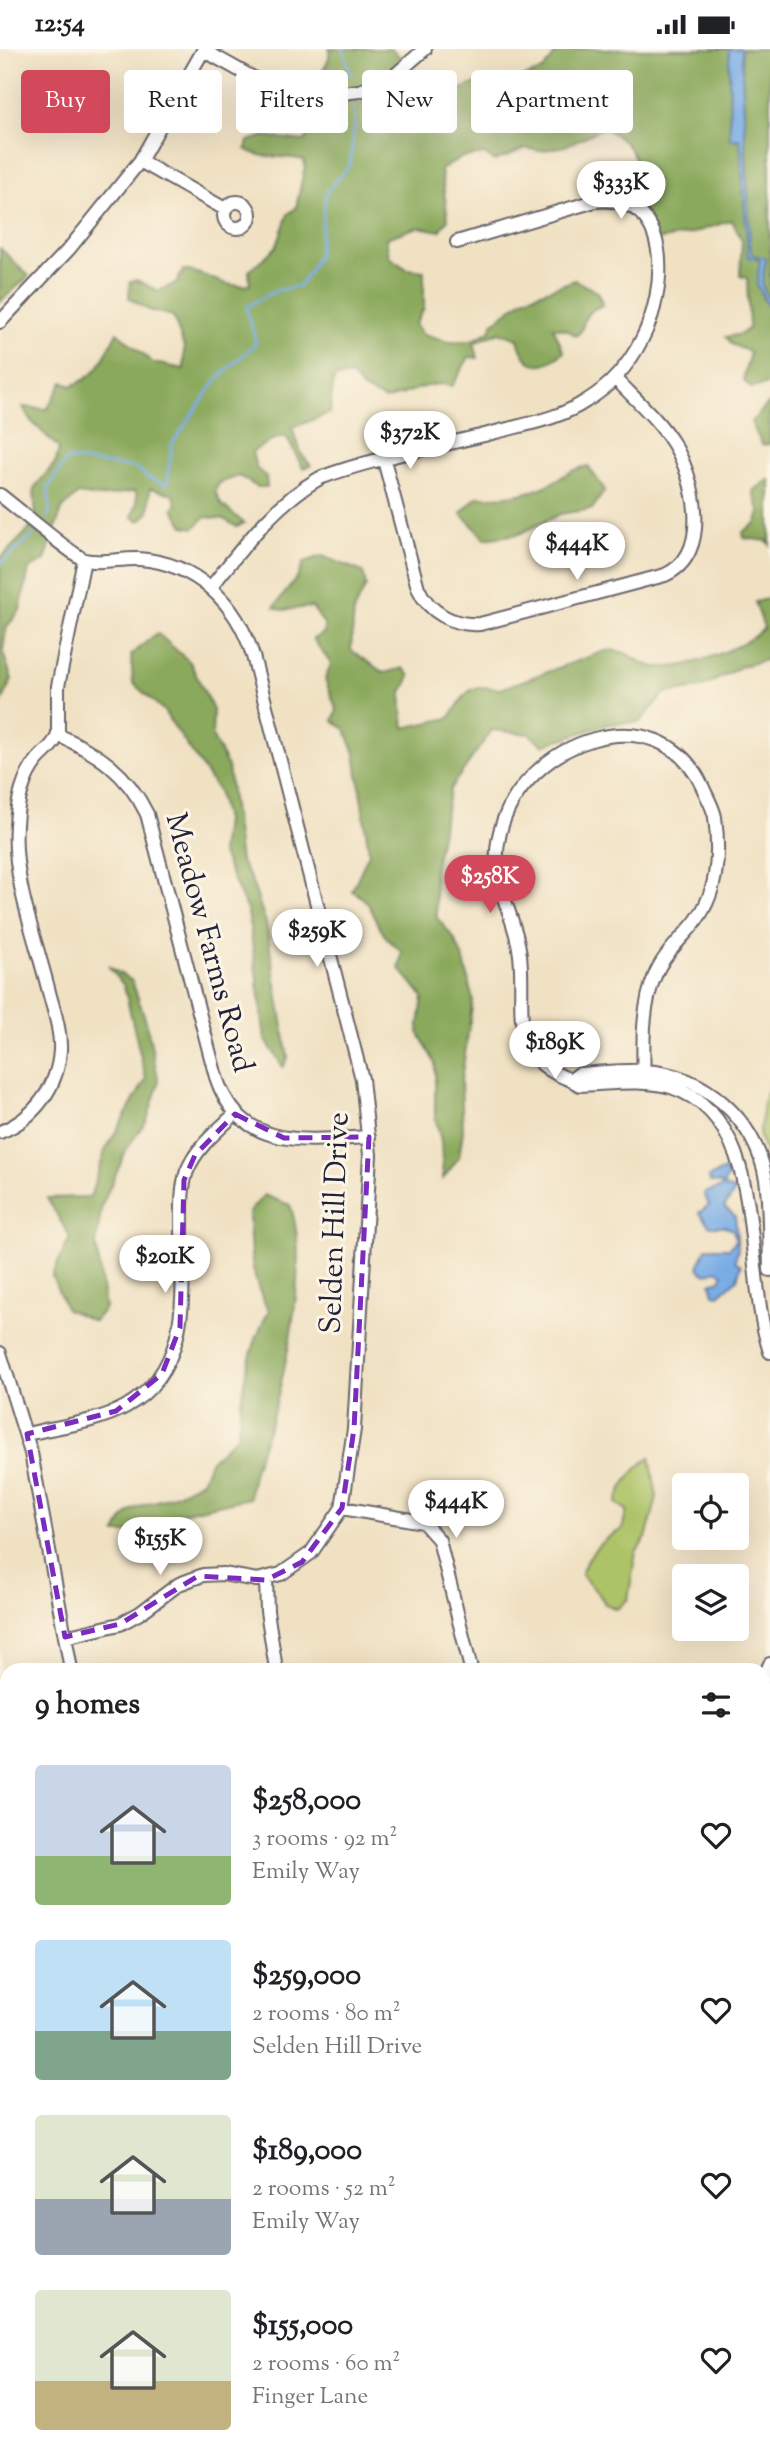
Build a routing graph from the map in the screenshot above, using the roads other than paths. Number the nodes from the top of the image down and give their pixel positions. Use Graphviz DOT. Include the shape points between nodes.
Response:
graph roads {
  1 [pos="425,49"];
  2 [pos="204,50"];
  3 [pos="140,161"];
  4 [pos="225,209"];
  5 [pos="457,241"];
  6 [pos="0,322"];
  7 [pos="615,378"];
  8 [pos="384,460"];
  9 [pos="0,495"];
  10 [pos="84,560"];
  11 [pos="211,587"];
  12 [pos="58,735"];
  13 [pos="644,1077"];
  14 [pos="235,1114"];
  15 [pos="0,1132"];
  16 [pos="369,1137"];
  17 [pos="770,1270"];
  18 [pos="770,1352"];
  19 [pos="0,1353"];
  20 [pos="14,1399"];
  21 [pos="0,1404"];
  22 [pos="26,1434"];
  23 [pos="342,1508"];
  24 [pos="266,1580"];
  25 [pos="65,1637"];
  26 [pos="70,1663"];
  27 [pos="275,1663"];
  28 [pos="470,1663"];
  1 -- 2 [label="street" via="387,82 326,95 268,86"];
  2 -- 3 [label="street"];
  3 -- 4 [label="street"];
  3 -- 6 [label="street" via="69,249"];
  5 -- 7 [label="street" via="595,201 618,202 640,214 658,244 659,283 647,328"];
  7 -- 8 [label="street" via="559,415"];
  7 -- 8 [label="street" via="670,438 689,482 692,544 682,563 665,575 480,624 451,620 420,593"];
  8 -- 11 [label="street" via="320,478 296,493 262,524"];
  9 -- 10 [label="street"];
  10 -- 11 [label="street, Selden Hill Drive" via="156,561"];
  10 -- 12 [label="street" via="58,686"];
  11 -- 16 [label="street, Selden Hill Drive" via="243,626 253,656 362,1079"];
  12 -- 14 [label="street, Meadow Farms Road" via="111,764 147,814 215,1077"];
  12 -- 15 [label="street" via="25,784 16,833 18,867 57,1021 60,1052 54,1077 38,1106"];
  13 -- 13 [label="street" via="580,1085 542,1063 526,1045 519,999 520,954 496,867 500,831 533,773 568,747 598,737 629,735 663,744 694,768 714,814 719,862 706,907 656,974 644,1031"];
  13 -- 17 [label="street" via="675,1076 705,1089 744,1126 756,1145 767,1183"];
  13 -- 18 [label="street" via="706,1102 727,1122 748,1156 756,1191 759,1294"];
  14 -- 16 [label="street, Meadow Farms Road" via="254,1128 284,1138"];
  14 -- 22 [label="street" via="195,1155 184,1180 180,1327 162,1374 139,1398 116,1411"];
  16 -- 23 [label="street, Selden Hill Drive" via="354,1429"];
  19 -- 20 [label="street"];
  20 -- 21 [label="street"];
  20 -- 22 [label="street"];
  22 -- 25 [label="street"];
  23 -- 24 [label="street, Selden Hill Drive" via="307,1557"];
  23 -- 28 [label="street" via="423,1522 439,1540"];
  24 -- 25 [label="street" via="202,1575 179,1584 120,1624"];
  24 -- 27 [label="street"];
  25 -- 26 [label="street"];
}
